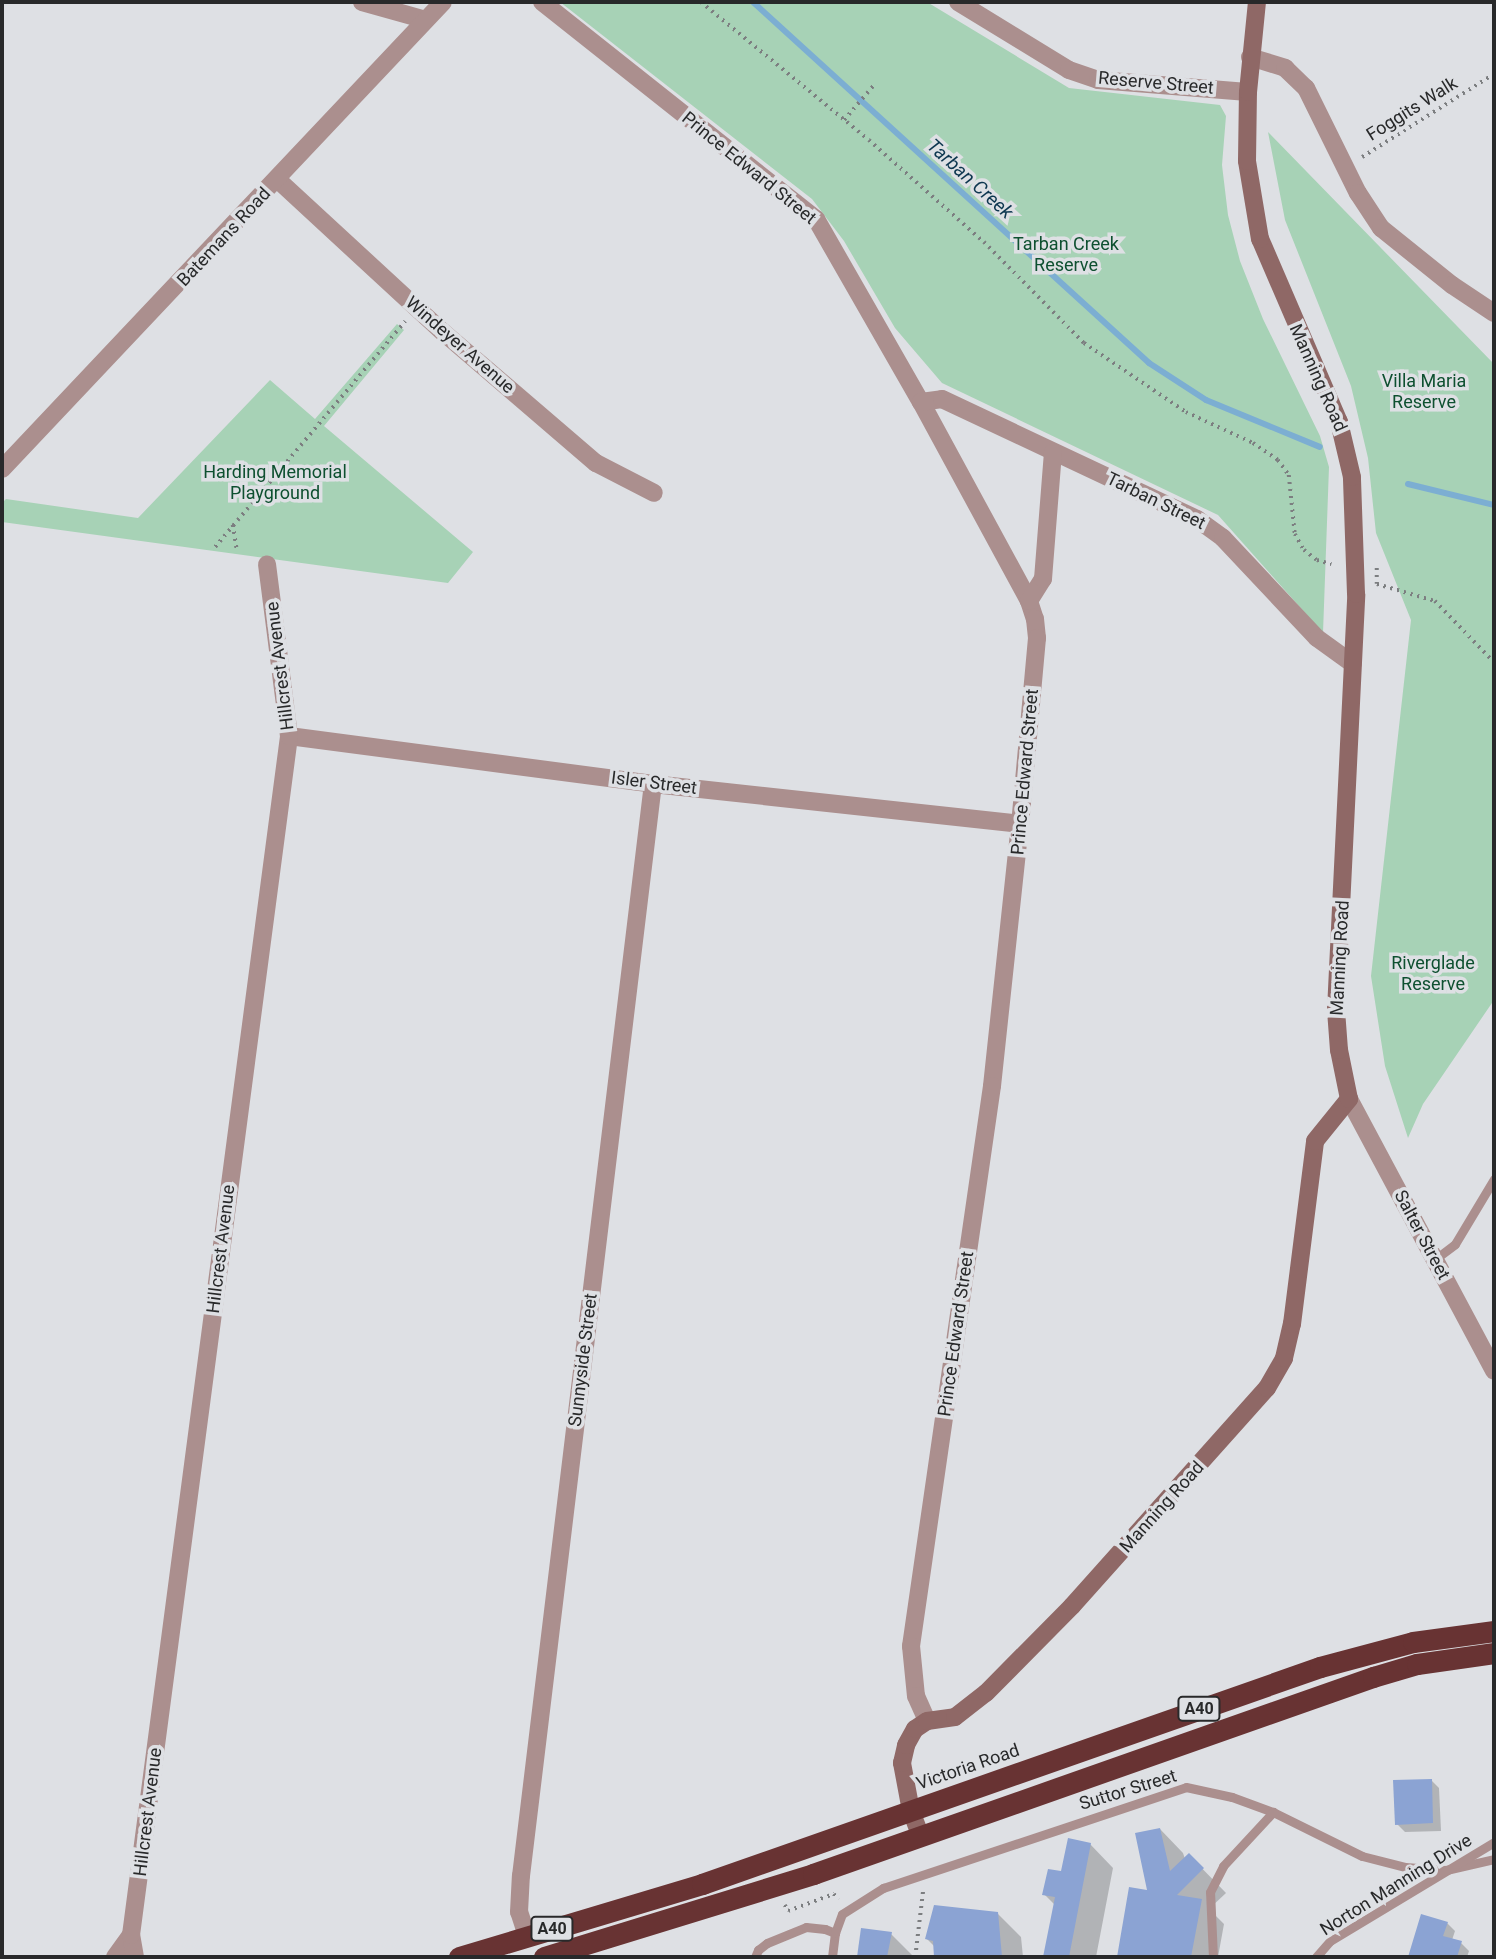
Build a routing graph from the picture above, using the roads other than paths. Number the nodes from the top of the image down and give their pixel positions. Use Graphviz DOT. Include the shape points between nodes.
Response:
graph roads {
  1 [pos="362,2"];
  2 [pos="443,2"];
  3 [pos="542,2"];
  4 [pos="958,2"];
  5 [pos="1257,2"];
  6 [pos="426,20"];
  7 [pos="1250,57"];
  8 [pos="1248,92"];
  9 [pos="278,180"];
  10 [pos="1494,313"];
  11 [pos="921,402"];
  12 [pos="1053,452"];
  13 [pos="2,469"];
  14 [pos="654,493"];
  15 [pos="267,564"];
  16 [pos="1029,601"];
  17 [pos="1353,664"];
  18 [pos="289,736"];
  19 [pos="653,784"];
  20 [pos="1020,824"];
  21 [pos="1349,1099"];
  22 [pos="1494,1179"];
  23 [pos="1434,1259"];
  24 [pos="1494,1371"];
  25 [pos="1494,1631"];
  26 [pos="1494,1653"];
  27 [pos="927,1721"];
  28 [pos="911,1811"];
  29 [pos="1273,1812"];
  30 [pos="921,1837"];
  31 [pos="1494,1842"];
  32 [pos="1494,1860"];
  33 [pos="1446,1870"];
  34 [pos="835,1933"];
  35 [pos="131,1935"];
  36 [pos="527,1936"];
  37 [pos="115,1957"];
  38 [pos="135,1957"];
  39 [pos="459,1957"];
  40 [pos="544,1957"];
  41 [pos="755,1957"];
  42 [pos="831,1957"];
  43 [pos="1213,1957"];
  44 [pos="1316,1957"];
  1 -- 6 [label="street"];
  2 -- 6 [label="street, Batemans Road"];
  3 -- 11 [label="street, Prince Edward Street" via="816,219"];
  4 -- 8 [label="street, Reserve Street" via="1069,70 1098,80"];
  5 -- 7 [label="street, Manning Road"];
  6 -- 9 [label="street, Batemans Road"];
  7 -- 8 [label="street, Manning Road"];
  7 -- 10 [label="street" via="1285,68 1306,88 1381,228"];
  8 -- 17 [label="street, Manning Road" via="1248,161 1260,239 1339,422 1352,477"];
  9 -- 13 [label="street, Batemans Road"];
  9 -- 14 [label="street, Windeyer Avenue" via="596,463"];
  11 -- 12 [label="street, Tarban Street" via="942,399"];
  11 -- 16 [label="street, Prince Edward Street"];
  12 -- 16 [label="street" via="1043,579"];
  12 -- 17 [label="street, Tarban Street" via="1213,529 1317,638"];
  15 -- 18 [label="street, Hillcrest Avenue"];
  16 -- 20 [label="street, Prince Edward Street" via="1037,638"];
  17 -- 21 [label="street, Manning Road" via="1336,1010"];
  18 -- 19 [label="street, Isler Street"];
  18 -- 35 [label="street, Hillcrest Avenue"];
  19 -- 20 [label="street, Isler Street"];
  19 -- 36 [label="street, Sunnyside Street" via="521,1876 519,1912"];
  20 -- 27 [label="street, Prince Edward Street" via="992,1086 911,1646 916,1696"];
  21 -- 23 [label="street, Salter Street"];
  21 -- 27 [label="street, Manning Road" via="1315,1141 1292,1324 1284,1357 1267,1388 1072,1606 986,1693 955,1717"];
  22 -- 23 [label="lane" via="1455,1244"];
  23 -- 24 [label="street, Salter Street"];
  25 -- 28 [label="highway, Victoria Road / A40" via="1413,1642 1320,1667"];
  26 -- 30 [label="highway, A40" via="1417,1664 1373,1677"];
  27 -- 28 [label="street" via="905,1745 902,1763"];
  28 -- 30 [label="street"];
  28 -- 36 [label="highway, Victoria Road / A40" via="702,1884"];
  29 -- 33 [label="lane, Suttor Street" via="1362,1856 1405,1867"];
  29 -- 34 [label="lane, Suttor Street" via="1186,1787 883,1888 842,1914"];
  29 -- 43 [label="lane" via="1223,1866 1210,1892"];
  30 -- 40 [label="highway, A40"];
  31 -- 33 [label="lane, Norton Manning Drive"];
  32 -- 33 [label="lane"];
  33 -- 44 [label="lane, Norton Manning Drive" via="1330,1941"];
  34 -- 41 [label="lane" via="806,1927 767,1942"];
  34 -- 42 [label="lane"];
  35 -- 37 [label="street"];
  35 -- 38 [label="street"];
  36 -- 39 [label="highway, Victoria Road / A40"];
}
